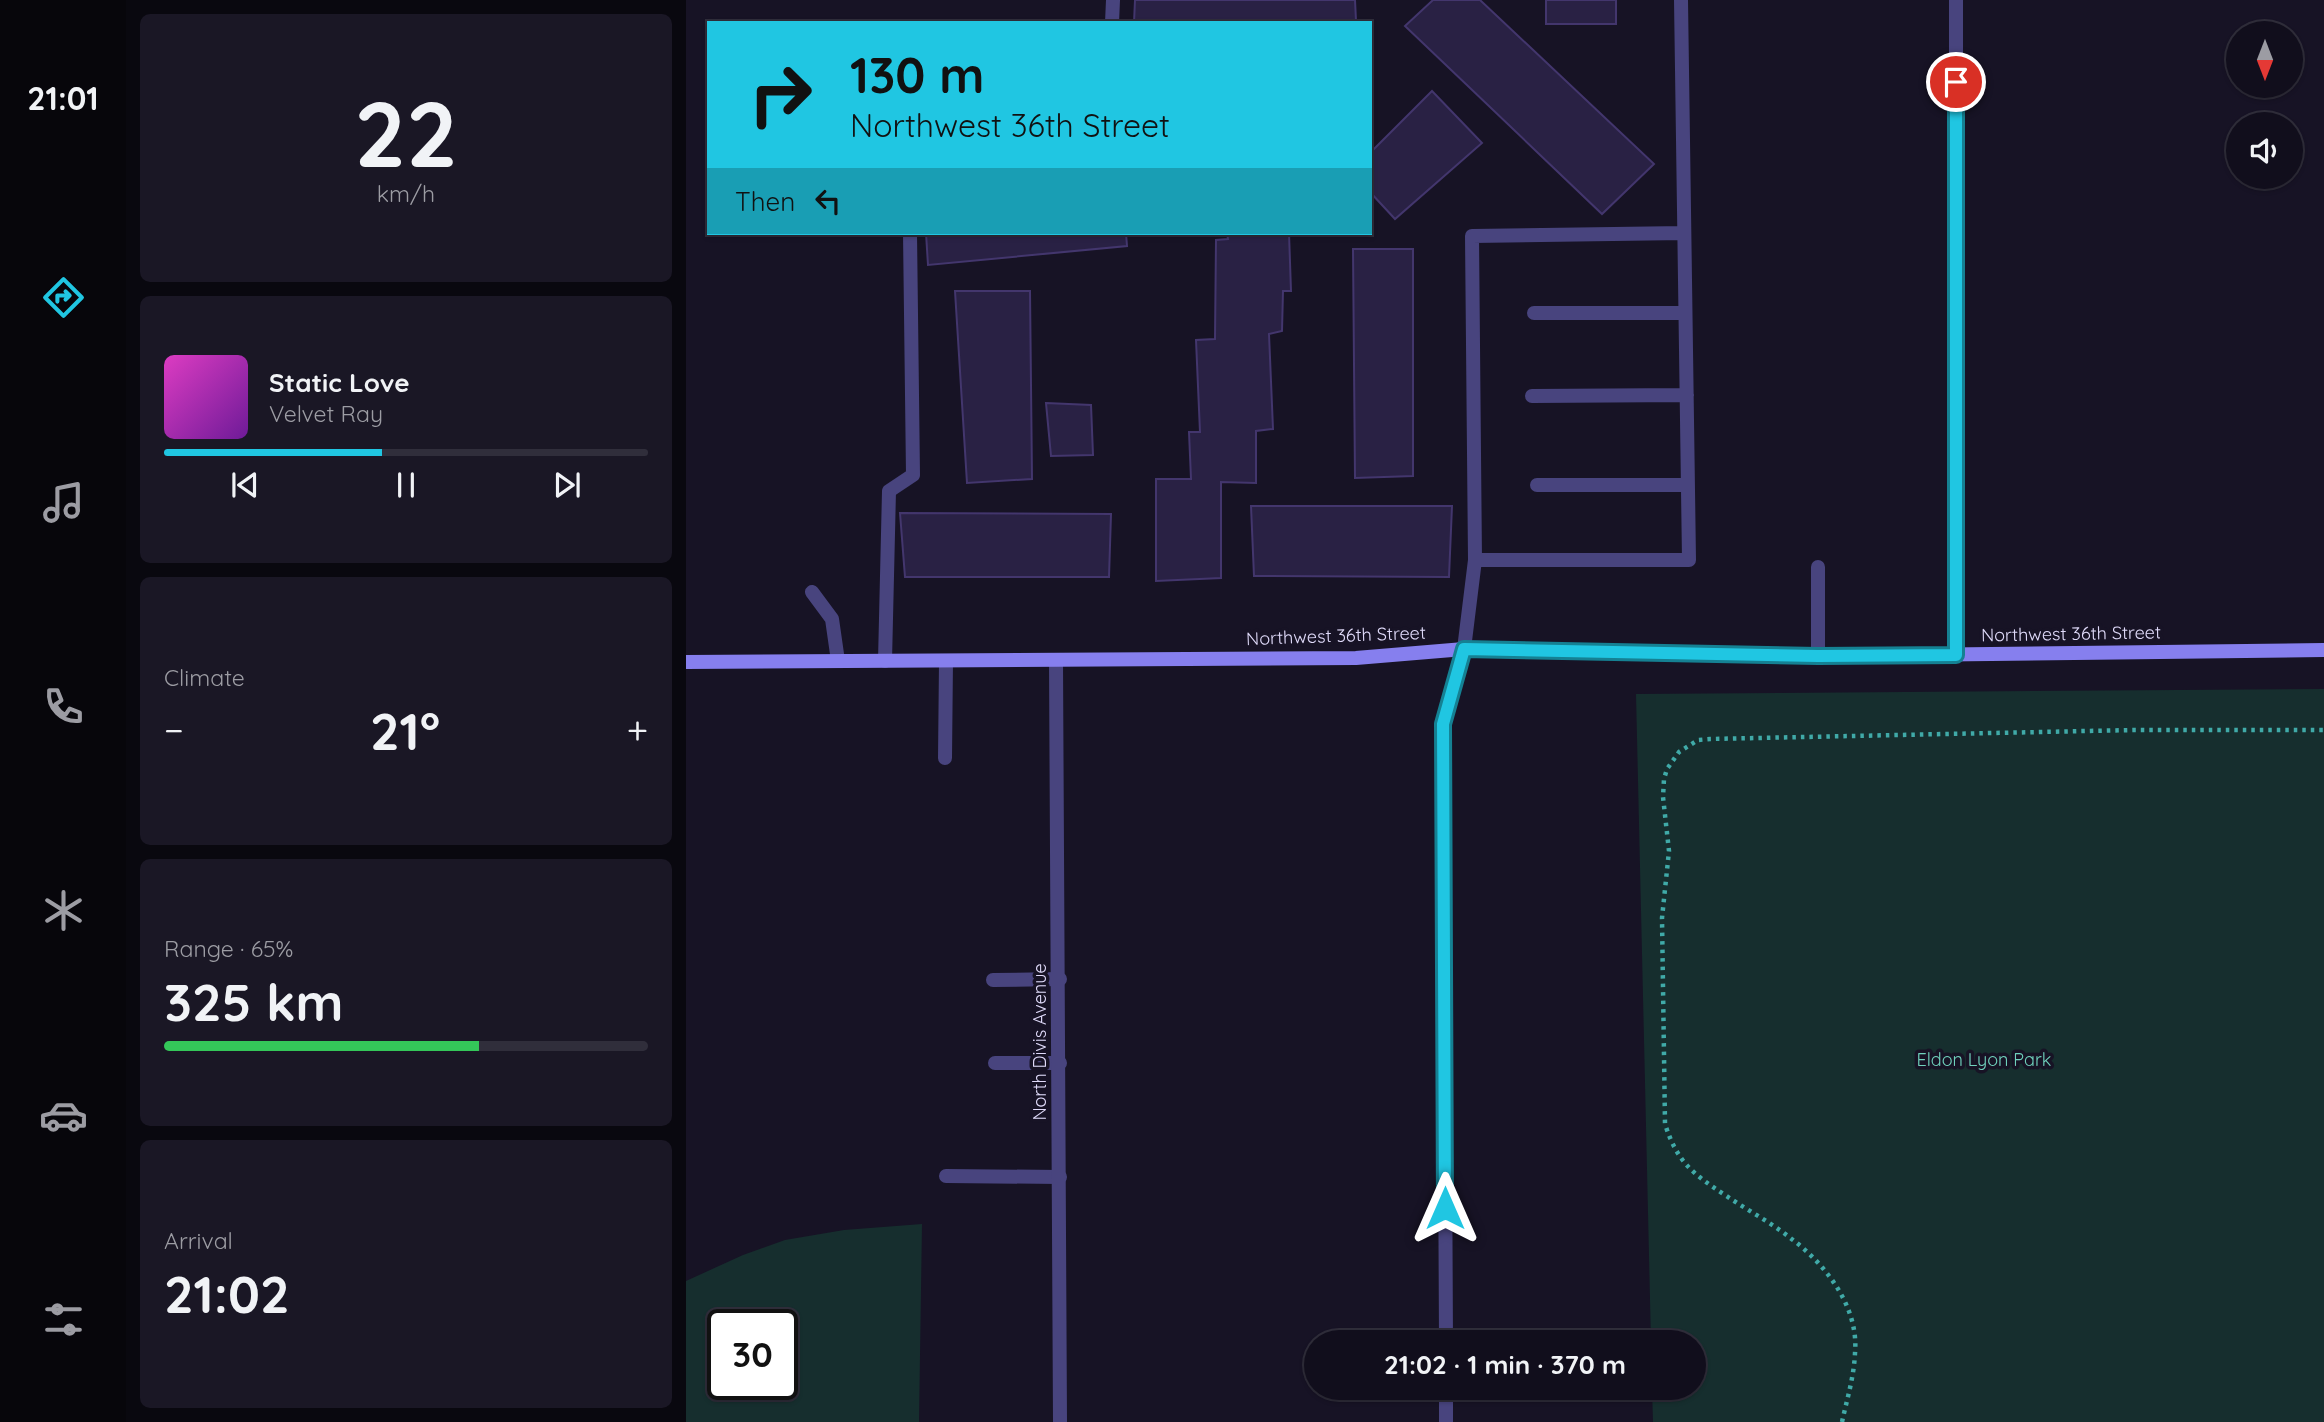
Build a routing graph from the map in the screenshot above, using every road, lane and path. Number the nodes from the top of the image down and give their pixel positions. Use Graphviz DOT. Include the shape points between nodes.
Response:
graph roads {
  1 [pos="1113,0"];
  2 [pos="1681,0"];
  3 [pos="1956,0"];
  4 [pos="1112,21"];
  5 [pos="1684,233"];
  6 [pos="910,235"];
  7 [pos="1534,313"];
  8 [pos="1684,313"];
  9 [pos="1686,395"];
  10 [pos="1532,396"];
  11 [pos="1537,485"];
  12 [pos="1687,485"];
  13 [pos="1475,560"];
  14 [pos="1818,567"];
  15 [pos="812,592"];
  16 [pos="1464,649"];
  17 [pos="2324,650"];
  18 [pos="1956,655"];
  19 [pos="1818,656"];
  20 [pos="838,661"];
  21 [pos="885,661"];
  22 [pos="946,661"];
  23 [pos="1056,661"];
  24 [pos="686,662"];
  25 [pos="2324,730"];
  26 [pos="945,758"];
  27 [pos="1060,979"];
  28 [pos="993,980"];
  29 [pos="995,1063"];
  30 [pos="1060,1063"];
  31 [pos="946,1176"];
  32 [pos="1060,1177"];
  33 [pos="1446,1330"];
  34 [pos="1446,1400"];
  35 [pos="1060,1422"];
  36 [pos="1446,1422"];
  37 [pos="1842,1422"];
  1 -- 4 [label="street"];
  2 -- 5 [label="street"];
  3 -- 18 [label="street"];
  5 -- 8 [label="street"];
  5 -- 13 [label="street" via="1472,236"];
  6 -- 21 [label="street" via="914,475 889,491"];
  7 -- 8 [label="street"];
  8 -- 9 [label="street"];
  9 -- 10 [label="street"];
  9 -- 12 [label="street"];
  11 -- 12 [label="street"];
  12 -- 13 [label="street" via="1689,560"];
  13 -- 16 [label="street"];
  14 -- 19 [label="street"];
  15 -- 20 [label="street" via="832,619"];
  16 -- 19 [label="street, Northwest 36th Street"];
  16 -- 23 [label="street, Northwest 36th Street" via="1356,659"];
  16 -- 33 [label="street" via="1443,724"];
  17 -- 18 [label="street, Northwest 36th Street"];
  18 -- 19 [label="street, Northwest 36th Street"];
  20 -- 21 [label="street, Northwest 36th Street"];
  20 -- 24 [label="street, Northwest 36th Street"];
  21 -- 22 [label="street, Northwest 36th Street"];
  22 -- 23 [label="street, Northwest 36th Street"];
  22 -- 26 [label="street"];
  23 -- 27 [label="street, North Divis Avenue"];
  25 -- 37 [label="path" via="1710,739 1698,740 1674,758 1667,769 1663,797 1669,851 1662,918 1665,1124 1682,1161 1793,1239 1817,1261 1845,1301 1856,1350"];
  27 -- 28 [label="street"];
  27 -- 30 [label="street, North Divis Avenue"];
  29 -- 30 [label="street"];
  30 -- 32 [label="street, North Divis Avenue"];
  31 -- 32 [label="street"];
  32 -- 35 [label="street, North Divis Avenue"];
  34 -- 36 [label="street"];
}
